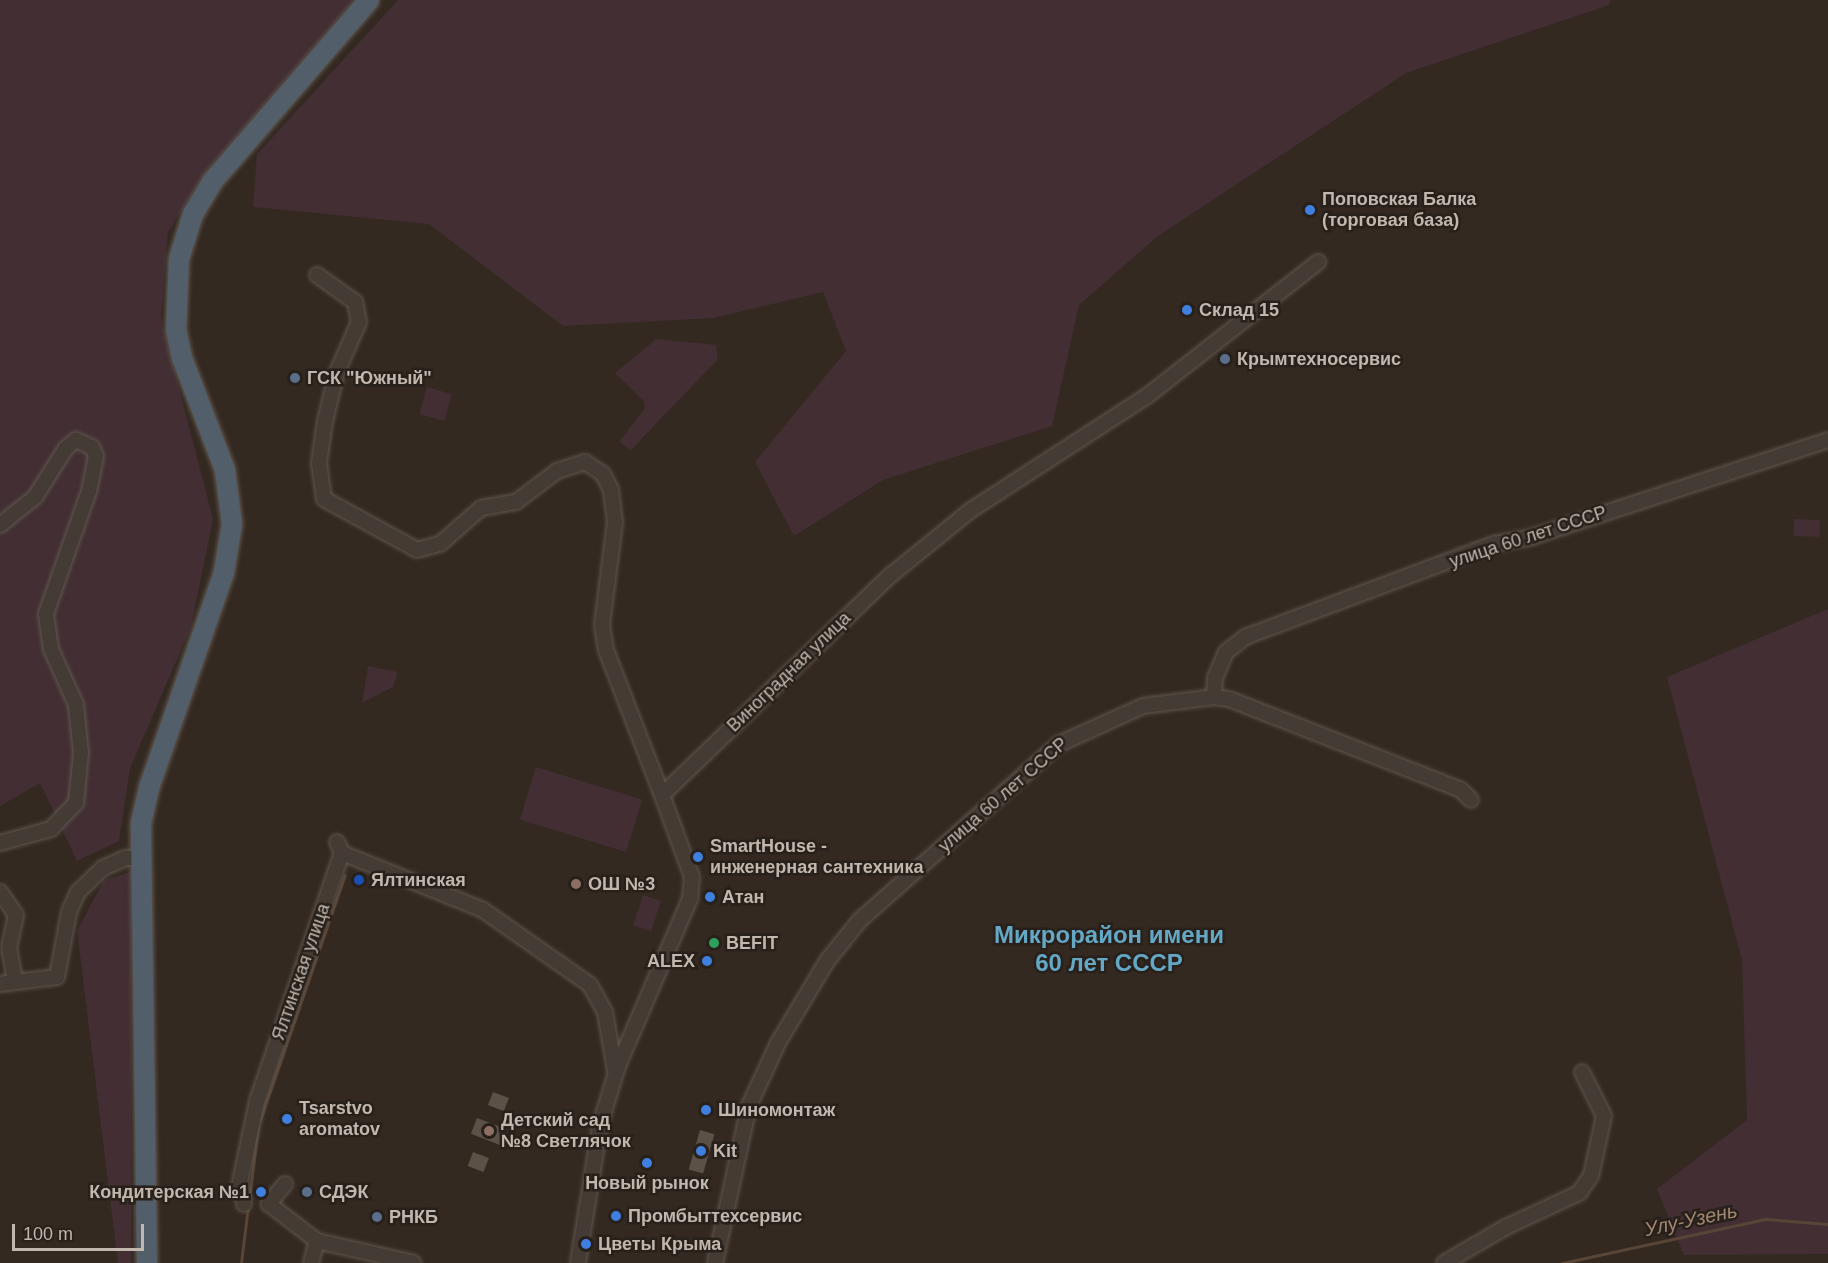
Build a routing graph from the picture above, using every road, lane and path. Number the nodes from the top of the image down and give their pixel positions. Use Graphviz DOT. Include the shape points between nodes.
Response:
graph roads {
  1 [pos="369,0"];
  2 [pos="1318,262"];
  3 [pos="317,275"];
  4 [pos="1828,440"];
  5 [pos="0,525"];
  6 [pos="1214,697"];
  7 [pos="662,795"];
  8 [pos="1471,800"];
  9 [pos="0,843"];
  10 [pos="140,858"];
  11 [pos="0,892"];
  12 [pos="15,982"];
  13 [pos="0,984"];
  14 [pos="1582,1072"];
  15 [pos="616,1074"];
  16 [pos="285,1184"];
  17 [pos="244,1204"];
  18 [pos="317,1241"];
  19 [pos="411,1262"];
  20 [pos="147,1263"];
  21 [pos="312,1263"];
  22 [pos="578,1263"];
  23 [pos="715,1263"];
  24 [pos="1444,1263"];
  1 -- 10 [label="highway" via="212,182 185,235 177,280 176,330 225,470 232,524 224,572 145,802"];
  2 -- 7 [label="street, Виноградная улица" via="1146,397 971,510 891,575"];
  3 -- 7 [label="street" via="355,302 359,322 337,372 327,410 319,463 324,498 417,550 440,544 481,508 516,502 557,471 585,462 603,474 611,490 615,522 602,625 606,650"];
  4 -- 6 [label="street, улица 60 лет СССР" via="1532,537 1494,544 1245,637 1226,652 1215,678"];
  5 -- 9 [label="street" via="36,497 76,440 92,447 96,456 89,491 46,614 51,649 76,705 81,753 76,803 51,829"];
  6 -- 8 [label="street" via="1229,699 1461,790"];
  6 -- 23 [label="street, улица 60 лет СССР" via="1143,706 1059,744 860,920 827,961 761,1076 749,1106 731,1209"];
  7 -- 15 [label="street" via="692,877 690,899"];
  10 -- 12 [label="street" via="108,865 78,892 69,912 57,977"];
  10 -- 20 [label="highway"];
  11 -- 12 [label="street" via="16,915 9,947"];
  12 -- 13 [label="street"];
  14 -- 24 [label="street" via="1604,1116 1591,1176 1579,1193 1506,1227"];
  15 -- 17 [label="street, Ялтинская улица" via="605,1012 590,985 483,910 358,861 339,847 257,1101 240,1182"];
  15 -- 22 [label="street" via="598,1135"];
  16 -- 18 [label="street" via="268,1204"];
  18 -- 19 [label="street"];
  18 -- 21 [label="street"];
}
